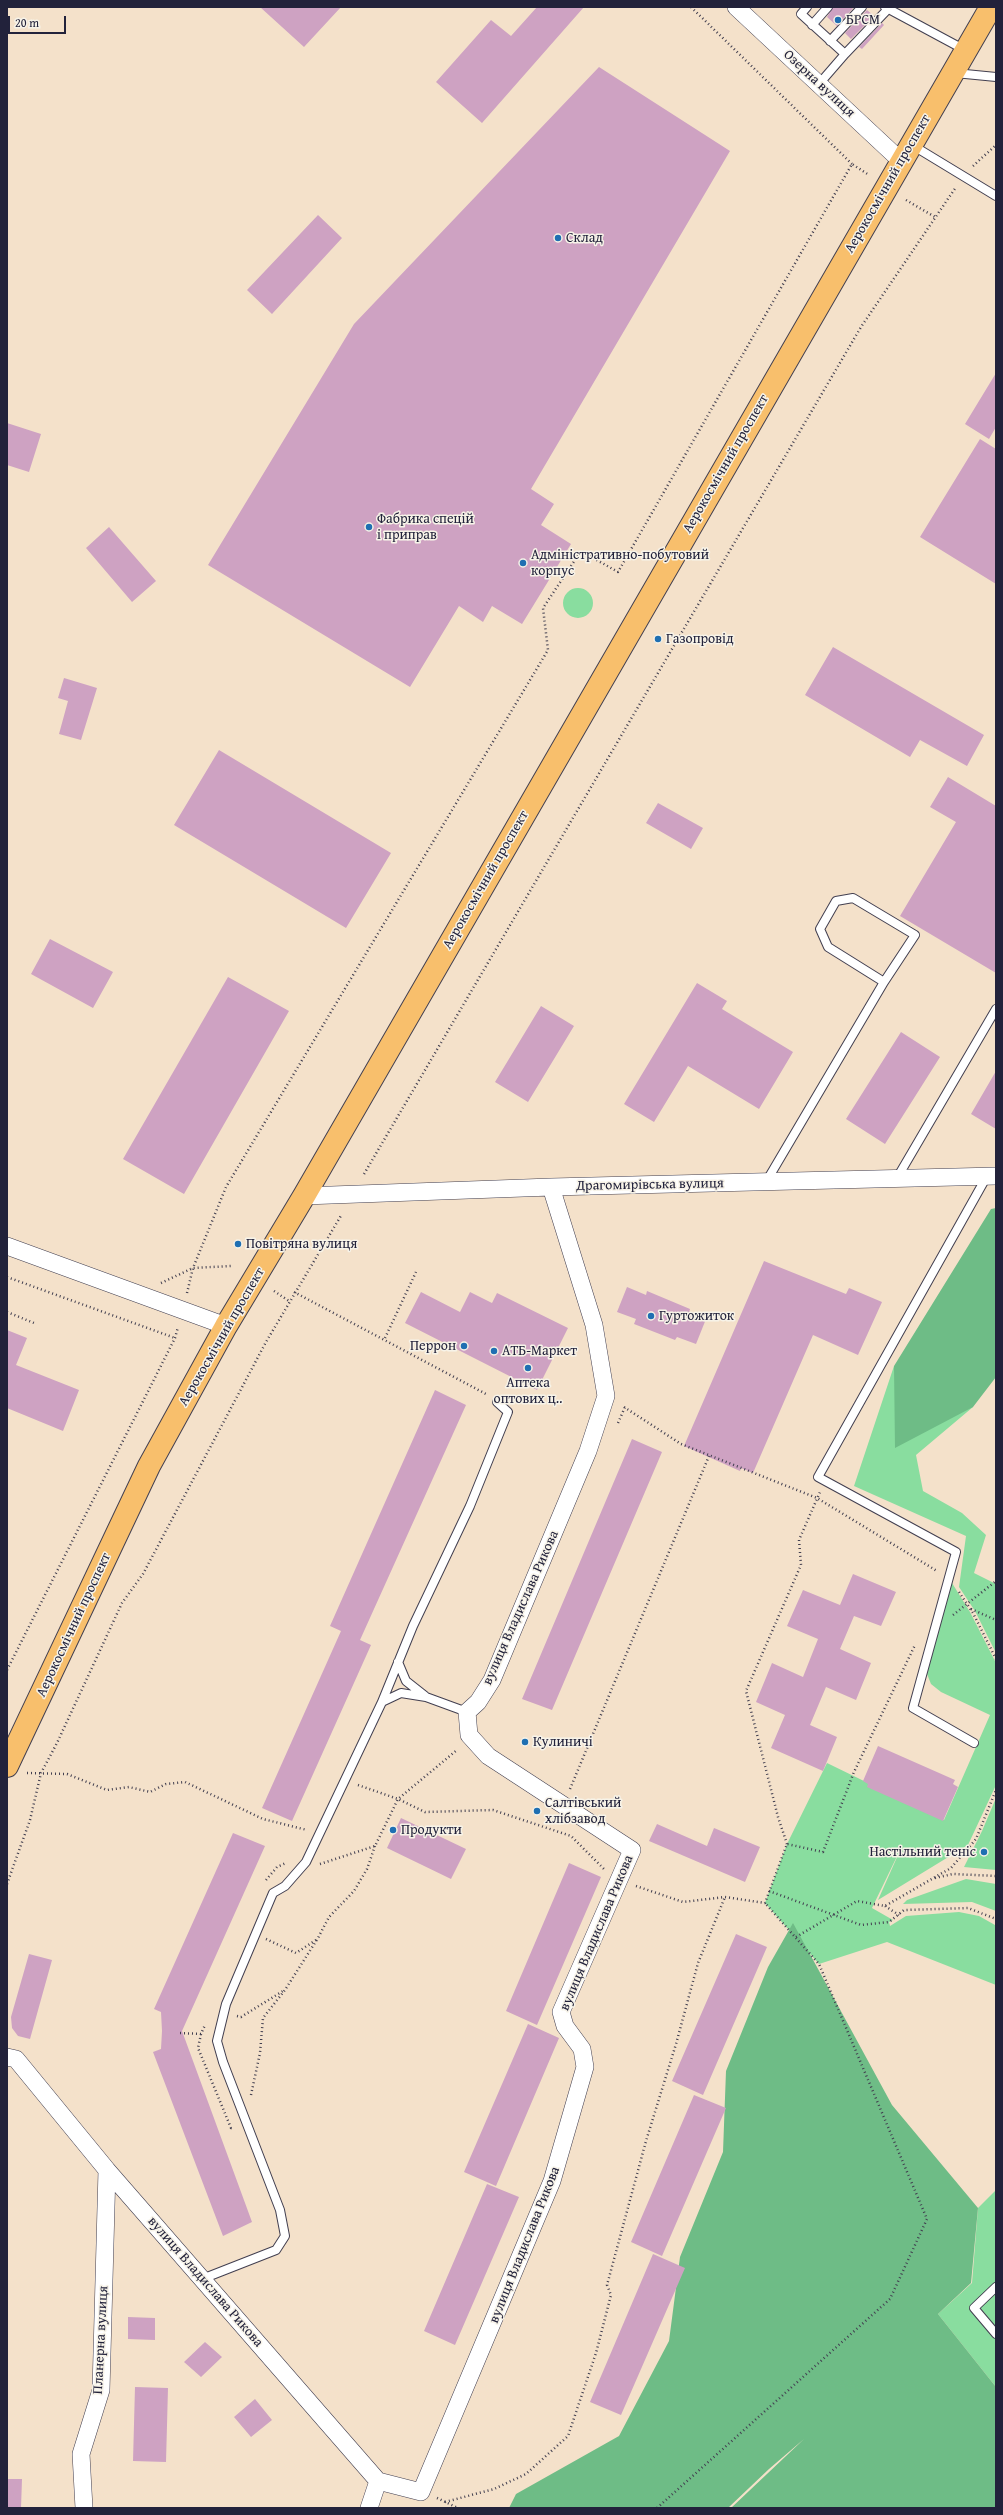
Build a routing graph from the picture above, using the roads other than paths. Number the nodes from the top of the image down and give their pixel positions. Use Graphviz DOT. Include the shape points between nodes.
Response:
graph roads {
  1 [pos="736,7"];
  2 [pos="807,7"];
  3 [pos="828,7"];
  4 [pos="862,7"];
  5 [pos="991,7"];
  6 [pos="886,8"];
  7 [pos="812,25"];
  8 [pos="830,41"];
  9 [pos="966,51"];
  10 [pos="844,54"];
  11 [pos="952,73"];
  12 [pos="996,78"];
  13 [pos="819,84"];
  14 [pos="906,153"];
  15 [pos="996,196"];
  16 [pos="884,982"];
  17 [pos="996,1009"];
  18 [pos="992,1176"];
  19 [pos="897,1179"];
  20 [pos="766,1183"];
  21 [pos="551,1187"];
  22 [pos="304,1196"];
  23 [pos="7,1246"];
  24 [pos="226,1326"];
  25 [pos="497,1402"];
  26 [pos="398,1662"];
  27 [pos="426,1697"];
  28 [pos="382,1702"];
  29 [pos="467,1712"];
  30 [pos="974,1743"];
  31 [pos="7,1766"];
  32 [pos="7,2057"];
  33 [pos="107,2170"];
  34 [pos="202,2279"];
  35 [pos="996,2287"];
  36 [pos="996,2334"];
  37 [pos="378,2481"];
  38 [pos="84,2508"];
  39 [pos="369,2508"];
  1 -- 13 [label="street, Озерна вулиця"];
  2 -- 7 [label="lane" via="801,14"];
  3 -- 7 [label="lane"];
  4 -- 8 [label="lane"];
  5 -- 9 [label="highway, Аерокосмічний проспект"];
  6 -- 9 [label="lane"];
  6 -- 10 [label="lane"];
  7 -- 8 [label="lane"];
  8 -- 10 [label="lane"];
  9 -- 11 [label="highway, Аерокосмічний проспект"];
  10 -- 13 [label="lane"];
  11 -- 12 [label="lane"];
  11 -- 14 [label="highway, Аерокосмічний проспект"];
  13 -- 14 [label="street, Озерна вулиця"];
  14 -- 15 [label="lane" via="963,176"];
  14 -- 22 [label="highway, Аерокосмічний проспект"];
  16 -- 16 [label="lane" via="915,935 853,898 836,901 820,929 828,947"];
  16 -- 20 [label="lane"];
  17 -- 19 [label="lane"];
  18 -- 19 [label="street, Драгомирівська вулиця"];
  18 -- 30 [label="lane" via="818,1477 956,1552 913,1708"];
  19 -- 20 [label="street, Драгомирівська вулиця"];
  20 -- 21 [label="street, Драгомирівська вулиця"];
  21 -- 22 [label="street, Драгомирівська вулиця"];
  21 -- 29 [label="street, вулиця Владислава Рикова" via="594,1325 606,1396 588,1451 492,1680 478,1702"];
  22 -- 24 [label="highway, Аерокосмічний проспект"];
  23 -- 24 [label="street"];
  24 -- 31 [label="highway, Аерокосмічний проспект" via="149,1466"];
  25 -- 26 [label="lane" via="508,1412 470,1506"];
  26 -- 27 [label="lane" via="406,1681"];
  26 -- 28 [label="lane"];
  27 -- 28 [label="lane" via="401,1693"];
  27 -- 29 [label="lane"];
  28 -- 34 [label="lane" via="306,1862 285,1886 273,1894 243,1960 223,2014 217,2041 280,2210 285,2236 276,2250"];
  29 -- 37 [label="street, вулиця Владислава Рикова" via="468,1735 488,1756 632,1850 561,2012 566,2026 582,2049 585,2067 540,2214 421,2492"];
  32 -- 33 [label="street, вулиця Владислава Рикова" via="16,2059"];
  33 -- 34 [label="street, вулиця Владислава Рикова"];
  33 -- 38 [label="street, Планерна вулиця" via="101,2390 81,2454"];
  34 -- 37 [label="street, вулиця Владислава Рикова"];
  35 -- 36 [label="lane" via="974,2308"];
  37 -- 39 [label="street"];
}
